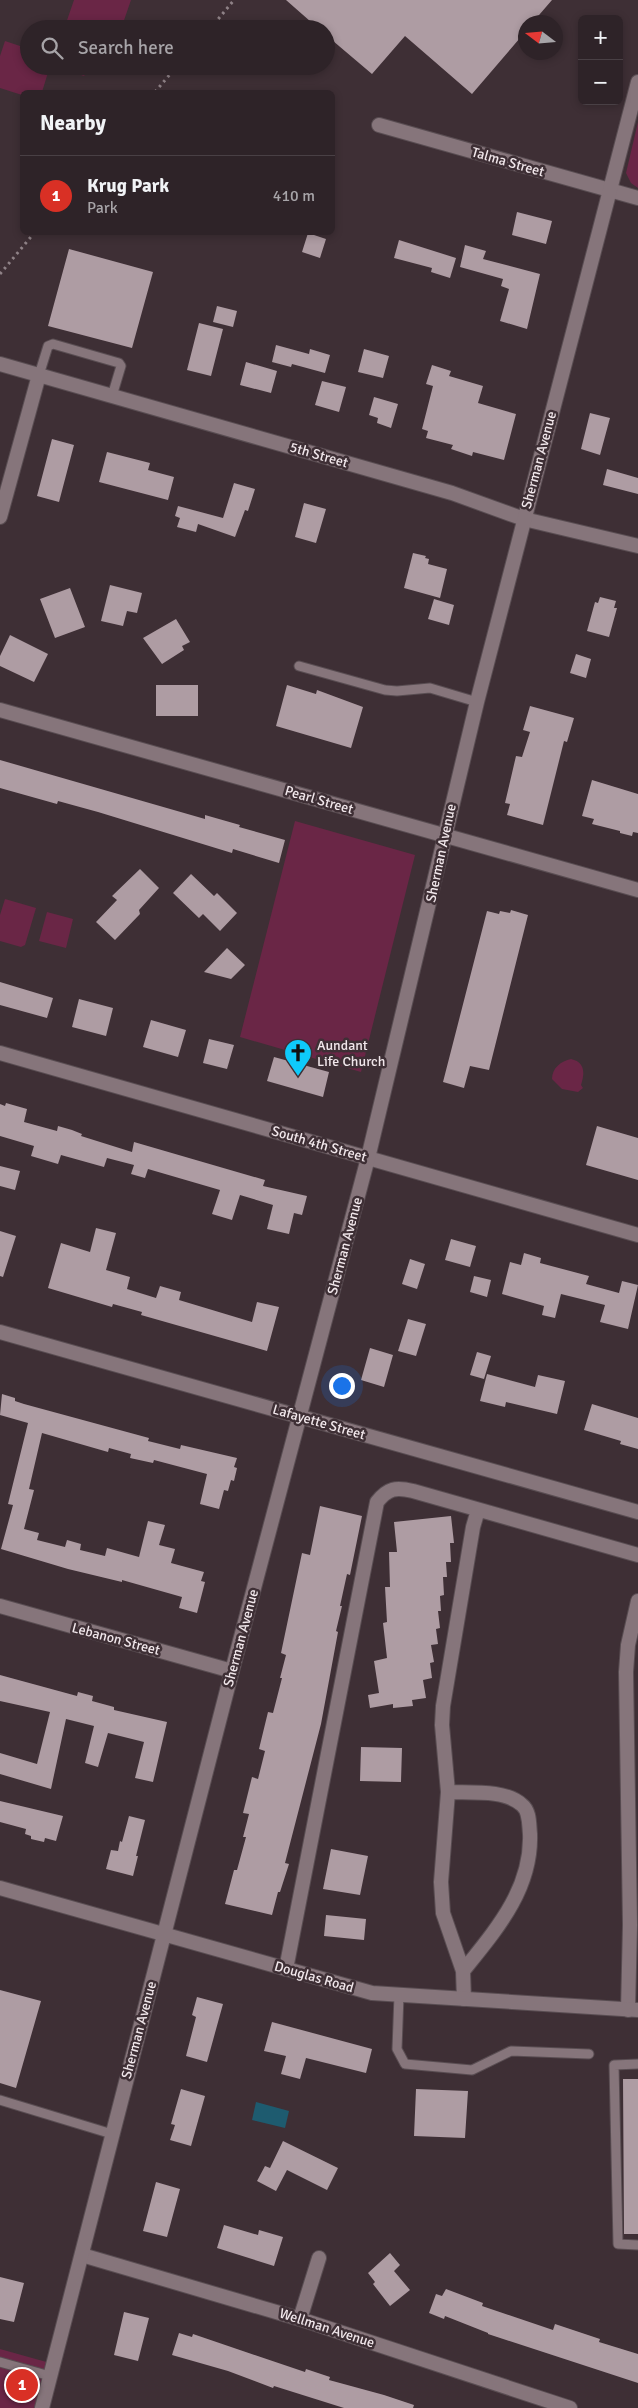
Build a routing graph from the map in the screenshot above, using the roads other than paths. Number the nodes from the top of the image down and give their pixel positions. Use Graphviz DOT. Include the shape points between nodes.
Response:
graph roads {
  1 [pos="638,82"];
  2 [pos="379,125"];
  3 [pos="609,190"];
  4 [pos="638,198"];
  5 [pos="0,364"];
  6 [pos="39,375"];
  7 [pos="112,396"];
  8 [pos="0,518"];
  9 [pos="524,519"];
  10 [pos="638,546"];
  11 [pos="299,666"];
  12 [pos="477,702"];
  13 [pos="0,710"];
  14 [pos="446,836"];
  15 [pos="638,890"];
  16 [pos="0,1053"];
  17 [pos="368,1158"];
  18 [pos="638,1235"];
  19 [pos="0,1332"];
  20 [pos="299,1417"];
  21 [pos="478,1510"];
  22 [pos="638,1512"];
  23 [pos="638,1555"];
  24 [pos="638,1601"];
  25 [pos="0,1606"];
  26 [pos="232,1671"];
  27 [pos="448,1792"];
  28 [pos="0,1888"];
  29 [pos="164,1934"];
  30 [pos="286,1969"];
  31 [pos="463,1971"];
  32 [pos="399,1995"];
  33 [pos="464,1999"];
  34 [pos="633,2010"];
  35 [pos="589,2054"];
  36 [pos="638,2064"];
  37 [pos="0,2100"];
  38 [pos="112,2134"];
  39 [pos="638,2245"];
  40 [pos="82,2255"];
  41 [pos="319,2258"];
  42 [pos="300,2319"];
  43 [pos="0,2362"];
  44 [pos="50,2376"];
  45 [pos="42,2408"];
  46 [pos="570,2408"];
  1 -- 3 [label="street, Sherman Avenue"];
  2 -- 3 [label="street, Talma Street"];
  3 -- 4 [label="street, Talma Street"];
  3 -- 9 [label="street, Sherman Avenue"];
  5 -- 6 [label="street, 5th Street"];
  6 -- 7 [label="street, 5th Street"];
  6 -- 7 [label="lane" via="48,346 53,344 119,362 121,366"];
  6 -- 8 [label="street"];
  7 -- 9 [label="street, 5th Street" via="452,493"];
  9 -- 10 [label="street, 5th Street"];
  9 -- 12 [label="street, Sherman Avenue"];
  11 -- 12 [label="lane" via="385,690 430,688"];
  12 -- 14 [label="street, Sherman Avenue" via="448,815"];
  13 -- 14 [label="street, Pearl Street"];
  14 -- 15 [label="street, Pearl Street"];
  14 -- 17 [label="street, Sherman Avenue"];
  16 -- 17 [label="street, South 4th Street"];
  17 -- 18 [label="street, South 4th Street"];
  17 -- 20 [label="street, Sherman Avenue"];
  19 -- 20 [label="street, Lafayette Street"];
  20 -- 22 [label="street, Lafayette Street"];
  20 -- 26 [label="street, Sherman Avenue"];
  21 -- 23 [label="street"];
  21 -- 27 [label="street" via="443,1706"];
  21 -- 30 [label="street" via="399,1488 386,1490 376,1502"];
  24 -- 34 [label="street" via="628,1645 626,1672"];
  25 -- 26 [label="street, Lebanon Street"];
  26 -- 29 [label="street, Sherman Avenue"];
  27 -- 31 [label="street" via="441,1882 442,1913"];
  27 -- 31 [label="street" via="506,1796 523,1805 529,1819 527,1868 518,1893 494,1932"];
  28 -- 29 [label="street, Douglas Road"];
  29 -- 30 [label="street, Douglas Road"];
  29 -- 38 [label="street, Sherman Avenue"];
  30 -- 32 [label="street, Douglas Road" via="372,1993"];
  31 -- 33 [label="street"];
  32 -- 33 [label="street, Douglas Road"];
  32 -- 35 [label="lane" via="397,2049 405,2064 472,2070 511,2051"];
  33 -- 34 [label="street, Douglas Road"];
  36 -- 39 [label="lane" via="614,2065 618,2244"];
  37 -- 38 [label="lane"];
  38 -- 40 [label="street, Sherman Avenue"];
  40 -- 42 [label="street, Wellman Avenue"];
  40 -- 44 [label="street, Sherman Avenue"];
  41 -- 42 [label="street"];
  42 -- 46 [label="street, Wellman Avenue"];
  43 -- 44 [label="lane"];
  44 -- 45 [label="street, Sherman Avenue"];
}
